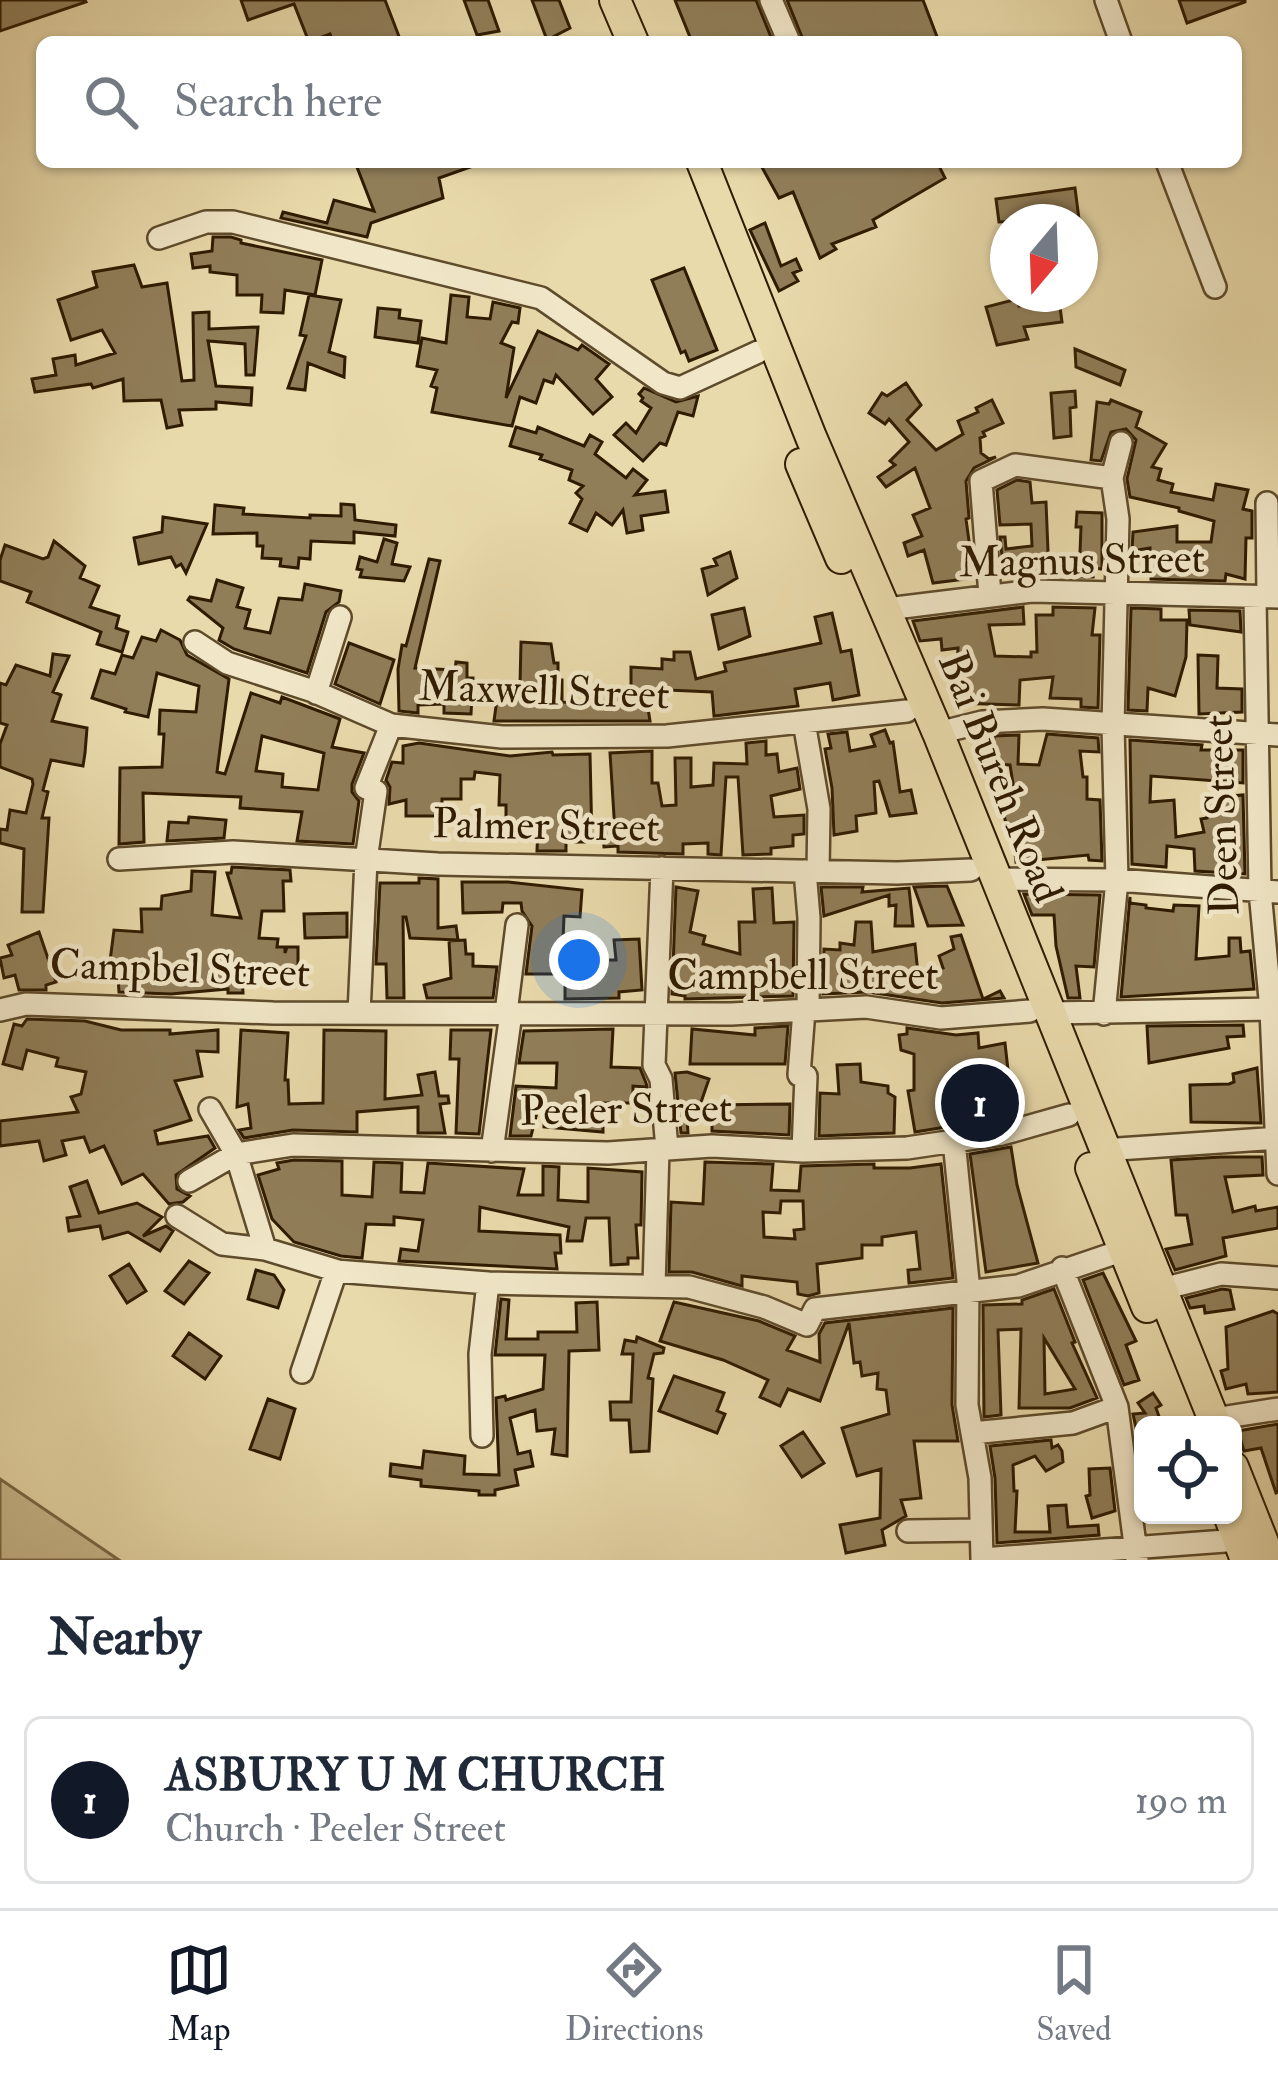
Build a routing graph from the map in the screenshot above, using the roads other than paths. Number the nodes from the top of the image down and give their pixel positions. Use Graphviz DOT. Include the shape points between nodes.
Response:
graph roads {
  1 [pos="615,0"];
  2 [pos="634,0"];
  3 [pos="771,0"];
  4 [pos="1106,0"];
  5 [pos="630,36"];
  6 [pos="649,36"];
  7 [pos="786,36"];
  8 [pos="1119,36"];
  9 [pos="687,168"];
  10 [pos="704,168"];
  11 [pos="1169,168"];
  12 [pos="158,238"];
  13 [pos="1214,287"];
  14 [pos="758,352"];
  15 [pos="1121,443"];
  16 [pos="1112,478"];
  17 [pos="1267,503"];
  18 [pos="990,595"];
  19 [pos="1114,595"];
  20 [pos="1267,597"];
  21 [pos="887,609"];
  22 [pos="340,617"];
  23 [pos="195,642"];
  24 [pos="316,693"];
  25 [pos="908,711"];
  26 [pos="804,722"];
  27 [pos="391,725"];
  28 [pos="1113,726"];
  29 [pos="938,733"];
  30 [pos="1267,735"];
  31 [pos="119,859"];
  32 [pos="366,860"];
  33 [pos="662,868"];
  34 [pos="812,871"];
  35 [pos="984,875"];
  36 [pos="1117,880"];
  37 [pos="1269,891"];
  38 [pos="517,925"];
  39 [pos="1274,1009"];
  40 [pos="0,1010"];
  41 [pos="806,1010"];
  42 [pos="1041,1012"];
  43 [pos="359,1013"];
  44 [pos="508,1013"];
  45 [pos="657,1014"];
  46 [pos="1104,1014"];
  47 [pos="210,1109"];
  48 [pos="1069,1115"];
  49 [pos="1276,1138"];
  50 [pos="954,1141"];
  51 [pos="491,1150"];
  52 [pos="663,1150"];
  53 [pos="803,1150"];
  54 [pos="1103,1150"];
  55 [pos="236,1154"];
  56 [pos="1278,1174"];
  57 [pos="189,1181"];
  58 [pos="177,1216"];
  59 [pos="265,1249"];
  60 [pos="1124,1250"];
  61 [pos="1062,1268"];
  62 [pos="338,1271"];
  63 [pos="1278,1278"];
  64 [pos="488,1283"];
  65 [pos="654,1286"];
  66 [pos="1162,1289"];
  67 [pos="965,1292"];
  68 [pos="302,1372"];
  69 [pos="1117,1407"];
  70 [pos="1278,1409"];
  71 [pos="1205,1416"];
  72 [pos="1206,1416"];
  73 [pos="1242,1416"];
  74 [pos="972,1433"];
  75 [pos="482,1436"];
  76 [pos="1242,1499"];
  77 [pos="981,1530"];
  78 [pos="908,1531"];
  79 [pos="1255,1546"];
  80 [pos="1136,1555"];
  81 [pos="982,1559"];
  1 -- 5 [label="highway"];
  2 -- 6 [label="highway"];
  3 -- 7 [label="street"];
  4 -- 8 [label="street"];
  9 -- 14 [label="highway, Bai Bureh Road"];
  10 -- 21 [label="highway, Bai Bureh Road"];
  11 -- 13 [label="street"];
  12 -- 14 [label="street" via="233,222 541,298 680,388"];
  14 -- 25 [label="highway, Bai Bureh Road"];
  15 -- 16 [label="street"];
  16 -- 18 [label="street" via="1015,465 981,481"];
  16 -- 19 [label="street"];
  17 -- 20 [label="street, Deen Street"];
  18 -- 19 [label="street, Magnus Street"];
  18 -- 21 [label="street, Magnus Street"];
  19 -- 20 [label="street, Magnus Street"];
  19 -- 28 [label="street"];
  20 -- 30 [label="street, Deen Street"];
  21 -- 29 [label="highway, Bai Bureh Road"];
  22 -- 24 [label="street"];
  23 -- 24 [label="street, Maxwell Street" via="227,663"];
  24 -- 27 [label="street, Maxwell Street"];
  25 -- 26 [label="street, Maxwell Street"];
  25 -- 35 [label="highway, Bai Bureh Road"];
  26 -- 27 [label="street, Maxwell Street" via="667,736 502,736"];
  26 -- 34 [label="street" via="819,809"];
  27 -- 32 [label="street" via="366,788 376,791"];
  28 -- 29 [label="street" via="1043,718"];
  28 -- 30 [label="street"];
  28 -- 36 [label="street"];
  29 -- 35 [label="highway, Bai Bureh Road"];
  30 -- 37 [label="street, Deen Street"];
  31 -- 32 [label="street, Palmer Street" via="233,853"];
  32 -- 33 [label="street, Palmer Street"];
  32 -- 43 [label="street"];
  33 -- 34 [label="street, Palmer Street"];
  33 -- 45 [label="street"];
  34 -- 35 [label="street, Palmer Street"];
  34 -- 41 [label="street"];
  35 -- 36 [label="street, Palmer Street"];
  35 -- 42 [label="highway, Bai Bureh Road"];
  36 -- 37 [label="street, Palmer Street"];
  36 -- 46 [label="street"];
  37 -- 39 [label="street, Deen Street"];
  38 -- 44 [label="street"];
  39 -- 46 [label="street, Campbell Street"];
  39 -- 49 [label="street, Deen Street"];
  40 -- 43 [label="street, Campbel Street" via="26,1004"];
  41 -- 42 [label="street, Campbell Street" via="866,1007 941,1018"];
  41 -- 45 [label="street, Campbell Street"];
  41 -- 53 [label="street"];
  42 -- 46 [label="street, Campbell Street"];
  42 -- 48 [label="highway, Bai Bureh Road"];
  42 -- 54 [label="highway, Bai Bureh Road"];
  43 -- 44 [label="street, Campbell Street"];
  44 -- 45 [label="street, Campbell Street"];
  44 -- 51 [label="street"];
  45 -- 52 [label="street"];
  47 -- 55 [label="street"];
  48 -- 50 [label="street, Peeler Street"];
  48 -- 60 [label="highway, Bai Bureh Road"];
  49 -- 54 [label="street"];
  49 -- 56 [label="street, Deen Street"];
  50 -- 53 [label="street, Peeler Street"];
  50 -- 67 [label="street"];
  51 -- 52 [label="street, Peeler Street"];
  51 -- 55 [label="street, Peeler Street" via="293,1145"];
  52 -- 53 [label="street, Peeler Street"];
  52 -- 65 [label="street"];
  54 -- 66 [label="highway, Bai Bureh Road"];
  55 -- 57 [label="street, Peeler Street"];
  55 -- 59 [label="street"];
  58 -- 59 [label="street" via="222,1244"];
  59 -- 62 [label="street"];
  60 -- 61 [label="street"];
  60 -- 71 [label="highway, Bai Bureh Road"];
  61 -- 67 [label="street" via="1018,1286"];
  61 -- 69 [label="street"];
  62 -- 64 [label="street"];
  62 -- 68 [label="street"];
  63 -- 66 [label="street" via="1221,1274"];
  64 -- 65 [label="street"];
  64 -- 75 [label="street"];
  65 -- 67 [label="street" via="689,1287 807,1325 814,1309"];
  66 -- 72 [label="highway, Bai Bureh Road"];
  67 -- 74 [label="street"];
  69 -- 74 [label="street" via="1073,1423"];
  69 -- 80 [label="street"];
  70 -- 73 [label="street"];
  74 -- 77 [label="street"];
  76 -- 79 [label="highway"];
  77 -- 78 [label="street"];
  77 -- 81 [label="street"];
  79 -- 80 [label="street"];
  80 -- 81 [label="street"];
}
